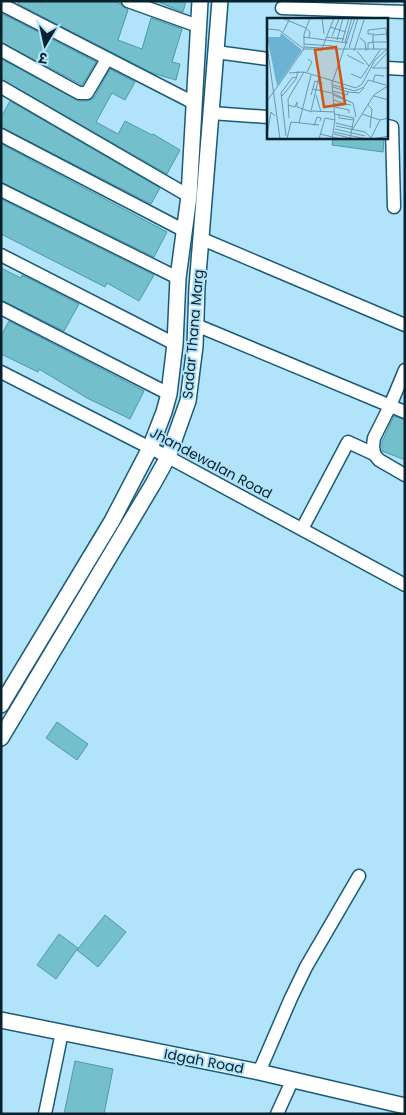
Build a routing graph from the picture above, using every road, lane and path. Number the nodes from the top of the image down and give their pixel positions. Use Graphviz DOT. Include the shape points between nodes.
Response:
graph roads {
  1 [pos="128,1"];
  2 [pos="200,1"];
  3 [pos="220,1"];
  4 [pos="1,4"];
  5 [pos="282,8"];
  6 [pos="405,12"];
  7 [pos="198,26"];
  8 [pos="1,50"];
  9 [pos="216,52"];
  10 [pos="107,59"];
  11 [pos="267,59"];
  12 [pos="388,68"];
  13 [pos="405,69"];
  14 [pos="1,87"];
  15 [pos="194,103"];
  16 [pos="211,113"];
  17 [pos="267,117"];
  18 [pos="388,126"];
  19 [pos="1,135"];
  20 [pos="1,190"];
  21 [pos="189,196"];
  22 [pos="394,208"];
  23 [pos="185,231"];
  24 [pos="202,239"];
  25 [pos="1,254"];
  26 [pos="178,278"];
  27 [pos="1,308"];
  28 [pos="196,325"];
  29 [pos="405,325"];
  30 [pos="175,344"];
  31 [pos="405,370"];
  32 [pos="1,372"];
  33 [pos="169,394"];
  34 [pos="390,406"];
  35 [pos="405,412"];
  36 [pos="150,448"];
  37 [pos="374,454"];
  38 [pos="168,456"];
  39 [pos="405,474"];
  40 [pos="302,529"];
  41 [pos="404,581"];
  42 [pos="1,705"];
  43 [pos="1,738"];
  44 [pos="359,876"];
  45 [pos="1,1020"];
  46 [pos="62,1032"];
  47 [pos="259,1072"];
  48 [pos="292,1081"];
  49 [pos="405,1106"];
  50 [pos="45,1114"];
  51 [pos="277,1114"];
  1 -- 7 [label="street"];
  2 -- 7 [label="street, Sadar Thana Marg"];
  3 -- 9 [label="street, Sadar Thana Marg"];
  4 -- 10 [label="street"];
  5 -- 6 [label="street"];
  7 -- 15 [label="street, Sadar Thana Marg"];
  8 -- 10 [label="street" via="79,94 87,93"];
  9 -- 11 [label="street"];
  9 -- 16 [label="street, Sadar Thana Marg"];
  10 -- 15 [label="street"];
  12 -- 13 [label="street"];
  14 -- 21 [label="street"];
  15 -- 21 [label="street, Sadar Thana Marg"];
  16 -- 17 [label="street"];
  16 -- 24 [label="street, Sadar Thana Marg"];
  18 -- 22 [label="street" via="392,127"];
  19 -- 23 [label="street"];
  20 -- 26 [label="street"];
  21 -- 23 [label="street, Sadar Thana Marg"];
  23 -- 26 [label="street, Sadar Thana Marg"];
  24 -- 28 [label="street, Sadar Thana Marg"];
  24 -- 29 [label="street"];
  25 -- 30 [label="street"];
  26 -- 30 [label="street, Sadar Thana Marg"];
  27 -- 33 [label="street"];
  28 -- 34 [label="street"];
  28 -- 38 [label="street, Sadar Thana Marg" via="188,401"];
  30 -- 33 [label="street, Sadar Thana Marg"];
  31 -- 34 [label="street"];
  32 -- 36 [label="street, Jhandewalan Road"];
  33 -- 36 [label="street, Sadar Thana Marg"];
  34 -- 35 [label="street"];
  34 -- 37 [label="street" via="374,438"];
  36 -- 38 [label="street, Jhandewalan Road"];
  36 -- 42 [label="street, Sadar Thana Marg" via="112,521"];
  37 -- 39 [label="street"];
  37 -- 40 [label="street" via="348,442"];
  38 -- 40 [label="street, Jhandewalan Road"];
  38 -- 43 [label="street, Sadar Thana Marg"];
  40 -- 41 [label="street, Jhandewalan Road"];
  44 -- 47 [label="street" via="290,998"];
  45 -- 46 [label="street, Idgah Road"];
  46 -- 47 [label="street, Idgah Road"];
  46 -- 50 [label="street"];
  47 -- 48 [label="street, Idgah Road"];
  48 -- 49 [label="street, Idgah Road"];
  48 -- 51 [label="street"];
}
